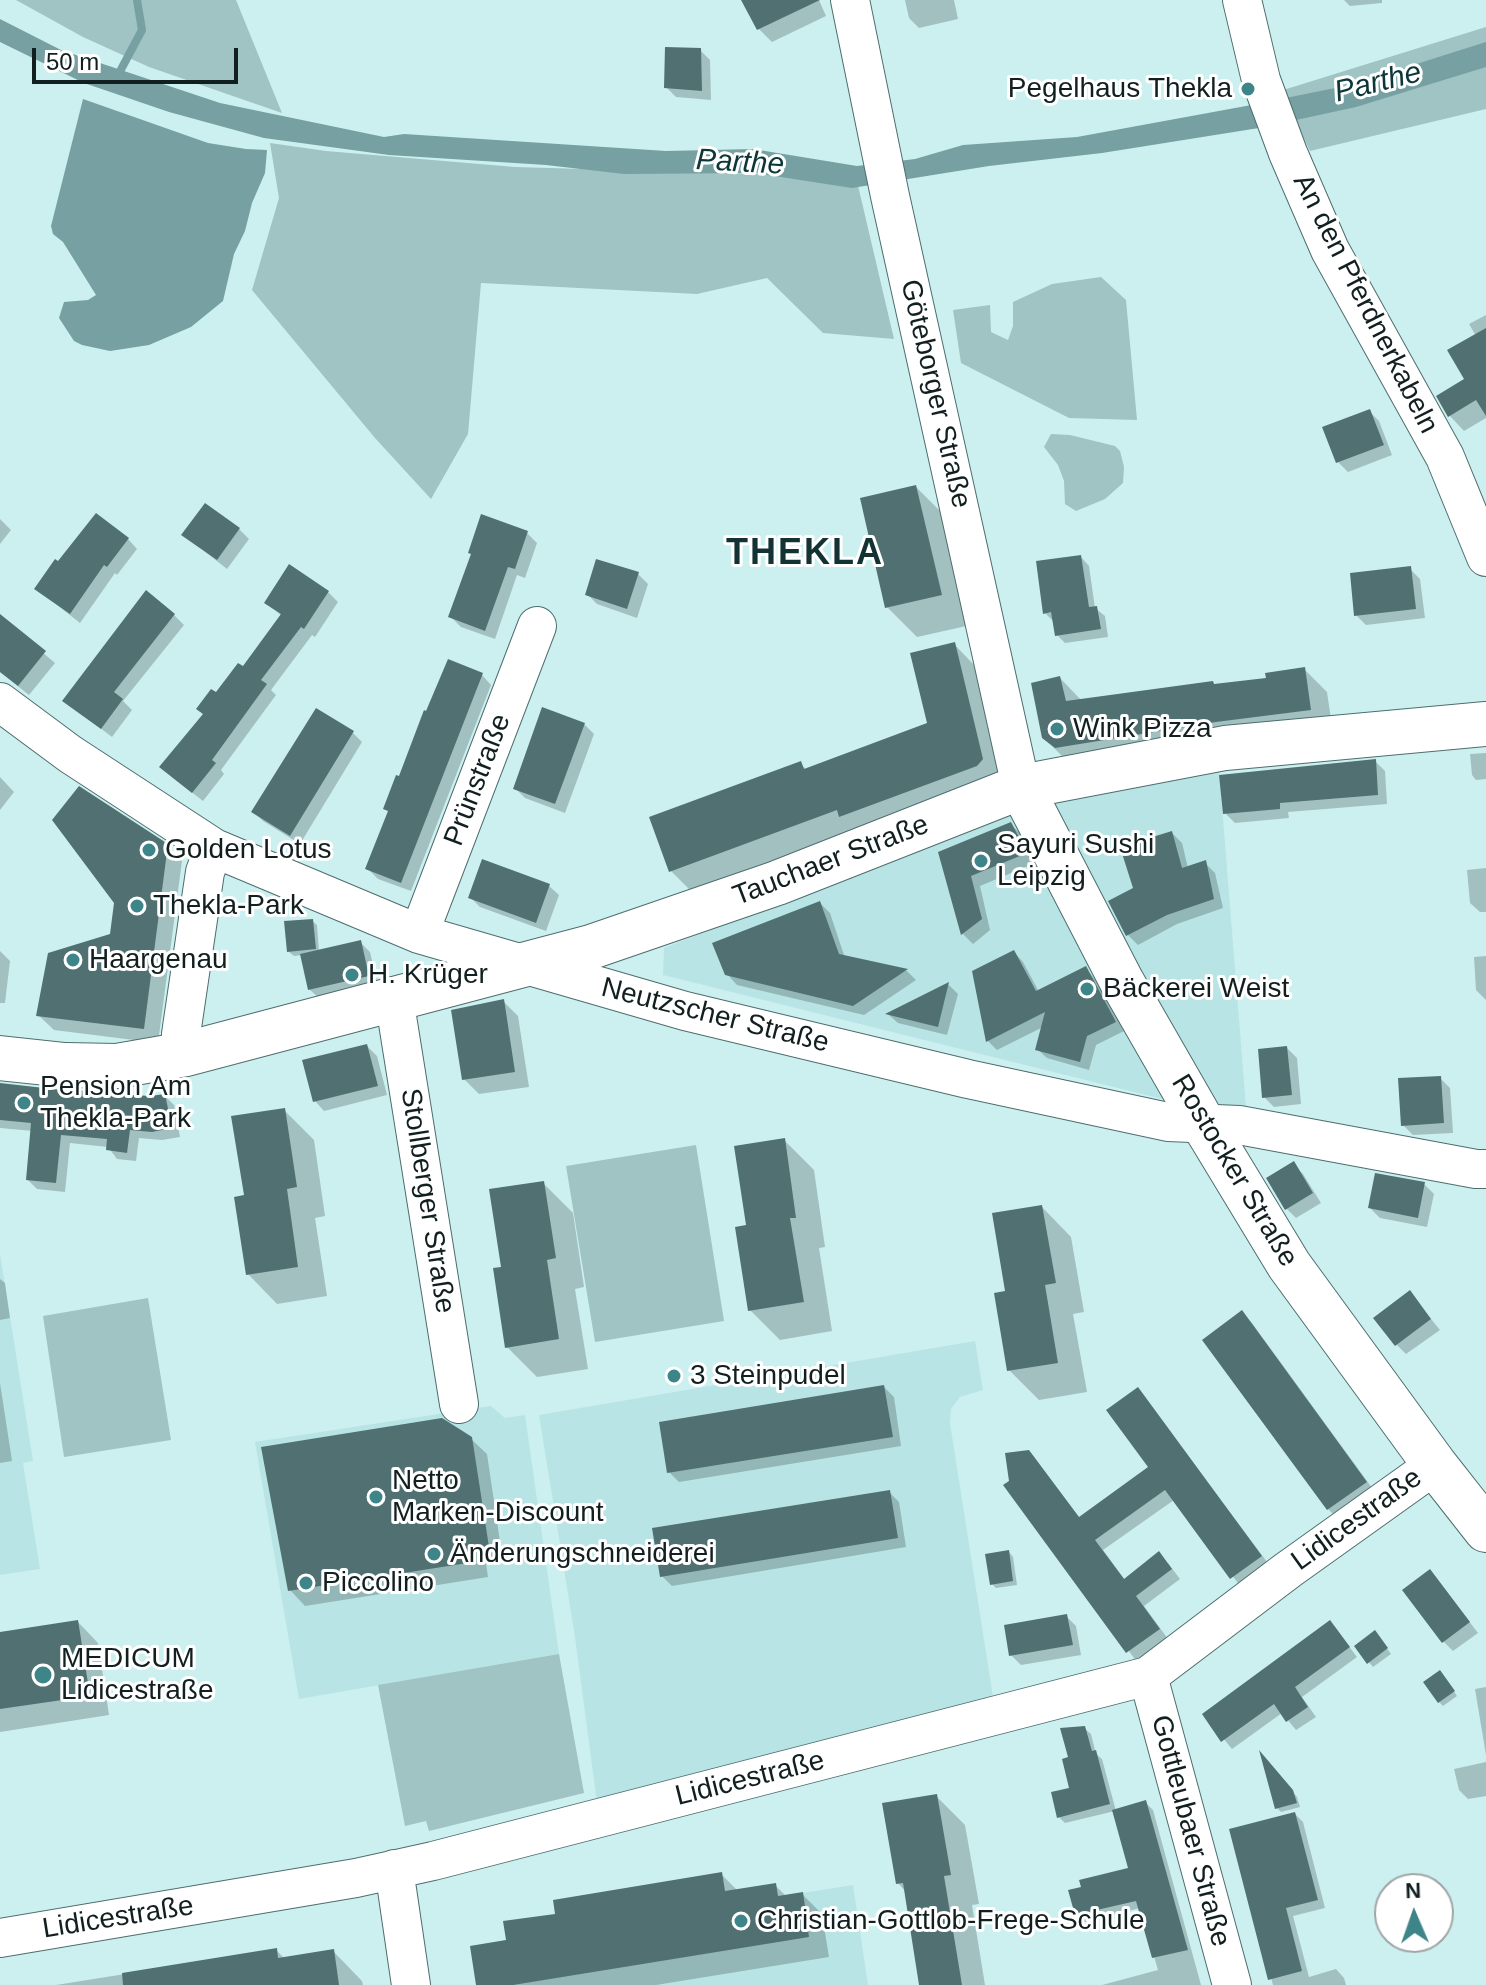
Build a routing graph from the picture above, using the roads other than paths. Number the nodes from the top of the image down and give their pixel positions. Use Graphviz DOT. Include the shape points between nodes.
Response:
graph roads {
  1 [pos="850,0"];
  2 [pos="1242,0"];
  3 [pos="1486,557"];
  4 [pos="537,626"];
  5 [pos="0,702"];
  6 [pos="1486,724"];
  7 [pos="1021,787"];
  8 [pos="214,848"];
  9 [pos="419,934"];
  10 [pos="522,965"];
  11 [pos="394,998"];
  12 [pos="186,1054"];
  13 [pos="0,1058"];
  14 [pos="1203,1123"];
  15 [pos="1486,1169"];
  16 [pos="459,1404"];
  17 [pos="1435,1465"];
  18 [pos="1486,1530"];
  19 [pos="1148,1676"];
  20 [pos="394,1869"];
  21 [pos="0,1938"];
  22 [pos="411,1985"];
  23 [pos="1232,1985"];
  1 -- 7 [label="street, Göteborger Straße"];
  2 -- 3 [label="street, An den Pferdnerkabeln" via="1261,80 1330,250 1445,457"];
  4 -- 9 [label="street, Prünstraße"];
  5 -- 8 [label="street, Neutzscher Straße"];
  6 -- 7 [label="main road, Tauchaer Straße" via="1225,748"];
  7 -- 10 [label="main road, Tauchaer Straße" via="668,922"];
  7 -- 14 [label="main road, Rostocker Straße"];
  8 -- 9 [label="street, Neutzscher Straße"];
  8 -- 12 [label="street" via="205,872 181,1034"];
  9 -- 10 [label="street, Neutzscher Straße"];
  10 -- 11 [label="main road, Tauchaer Straße"];
  10 -- 14 [label="street, Neutzscher Straße" via="685,1011 968,1079 1168,1122"];
  11 -- 12 [label="main road, Tauchaer Straße"];
  11 -- 16 [label="street, Stollberger Straße"];
  12 -- 13 [label="main road, Tauchaer Straße" via="117,1066"];
  14 -- 15 [label="street, Neutzscher Straße"];
  14 -- 17 [label="main road, Rostocker Straße" via="1289,1265"];
  17 -- 18 [label="main road, Rostocker Straße"];
  17 -- 19 [label="street, Lidicestraße"];
  19 -- 20 [label="street, Lidicestraße"];
  19 -- 23 [label="street, Gottleubaer Straße"];
  20 -- 21 [label="street, Lidicestraße"];
  20 -- 22 [label="street"];
}
